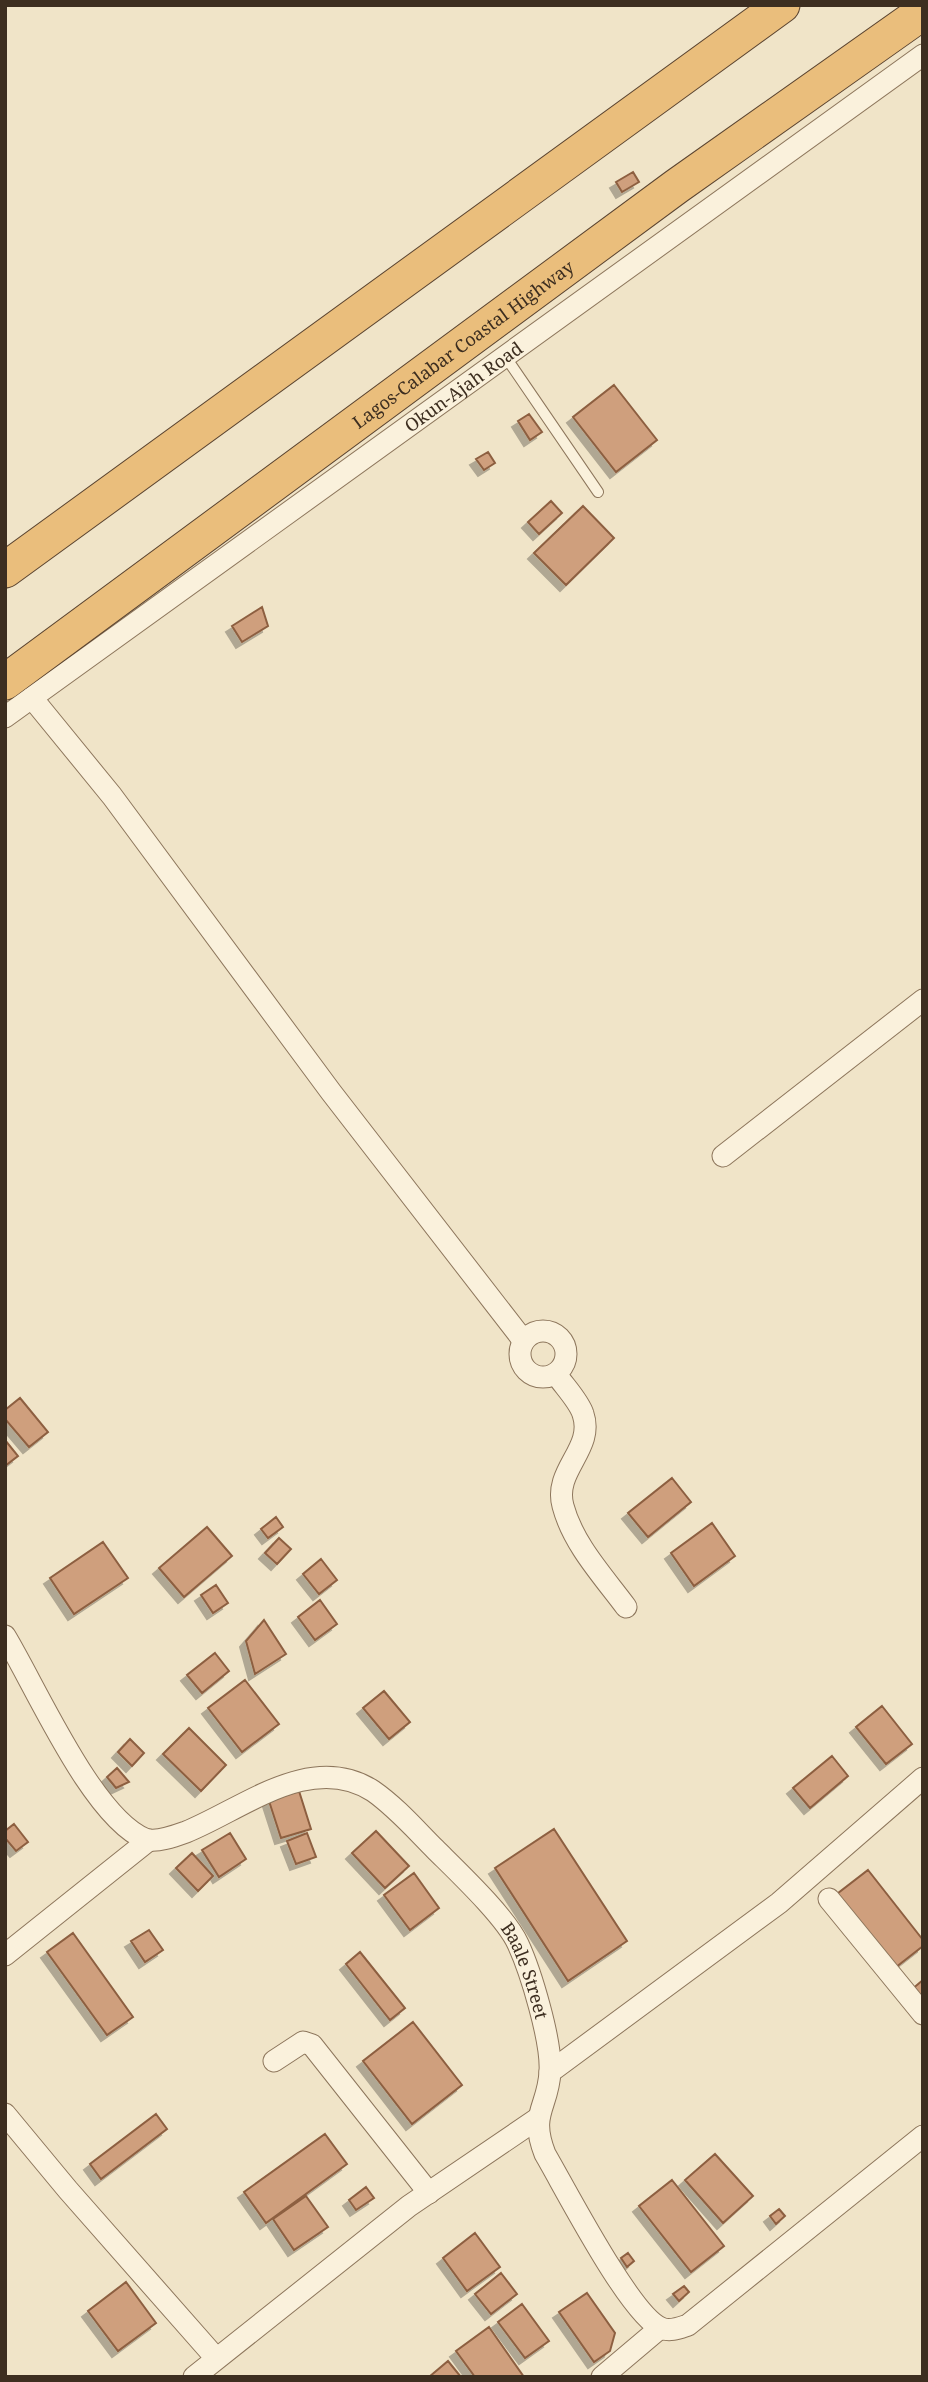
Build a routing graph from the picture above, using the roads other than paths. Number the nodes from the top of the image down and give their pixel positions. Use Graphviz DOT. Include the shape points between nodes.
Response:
graph roads {
  1 [pos="782,5"];
  2 [pos="923,12"];
  3 [pos="923,55"];
  4 [pos="505,356"];
  5 [pos="598,492"];
  6 [pos="5,570"];
  7 [pos="19,690"];
  8 [pos="5,717"];
  9 [pos="923,1000"];
  10 [pos="723,1156"];
  11 [pos="523,1340"];
  12 [pos="556,1374"];
  13 [pos="626,1607"];
  14 [pos="5,1636"];
  15 [pos="923,1778"];
  16 [pos="149,1840"];
  17 [pos="830,1899"];
  18 [pos="5,1955"];
  19 [pos="923,2014"];
  20 [pos="274,2061"];
  21 [pos="550,2072"];
  22 [pos="5,2114"];
  23 [pos="537,2119"];
  24 [pos="923,2136"];
  25 [pos="429,2193"];
  26 [pos="660,2328"];
  27 [pos="215,2357"];
  28 [pos="194,2377"];
  29 [pos="602,2377"];
  1 -- 6 [label="highway"];
  2 -- 7 [label="highway, Lagos-Calabar Coastal Highway" via="677,186"];
  3 -- 4 [label="street, Okun-Ajah Road"];
  4 -- 5 [label="lane"];
  4 -- 7 [label="street, Okun-Ajah Road"];
  7 -- 8 [label="street, Okun-Ajah Road"];
  7 -- 11 [label="street" via="112,796 331,1092"];
  9 -- 10 [label="street"];
  11 -- 12 [label="street" via="519,1356 526,1371 540,1378"];
  11 -- 12 [label="street" via="537,1331 553,1332 565,1344 566,1360"];
  12 -- 13 [label="street" via="583,1414 585,1432 580,1450 562,1477 562,1505 577,1540"];
  14 -- 16 [label="street" via="67,1747 113,1815 128,1830"];
  15 -- 21 [label="street" via="779,1903"];
  16 -- 18 [label="street"];
  16 -- 21 [label="street, Baale Street" via="177,1836 302,1778 336,1777 371,1790 404,1816 469,1883 517,1941 534,1983"];
  17 -- 19 [label="street"];
  20 -- 25 [label="street" via="303,2042 312,2045"];
  21 -- 23 [label="street, Baale Street"];
  22 -- 27 [label="street"];
  23 -- 25 [label="street"];
  23 -- 26 [label="street, Baale Street" via="545,2154 622,2283"];
  24 -- 26 [label="street" via="688,2325"];
  25 -- 27 [label="street"];
  26 -- 29 [label="street"];
  27 -- 28 [label="street"];
}
